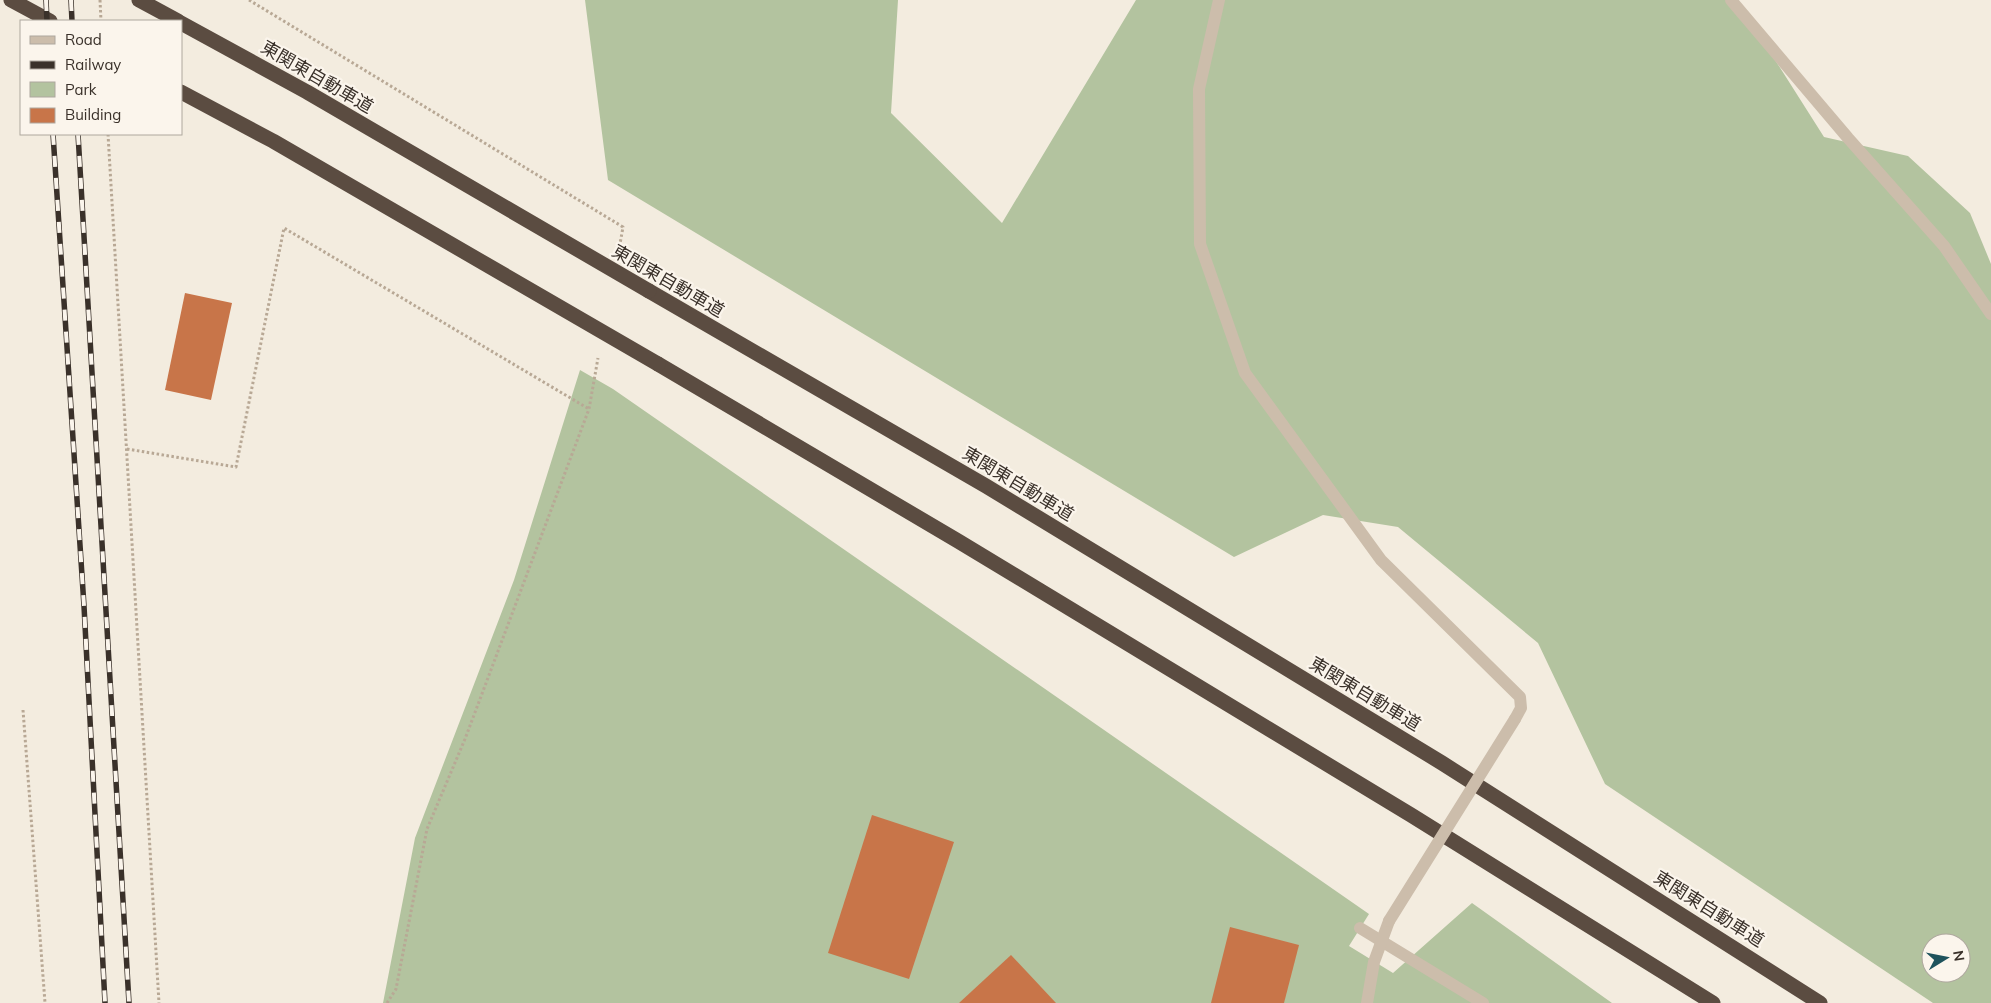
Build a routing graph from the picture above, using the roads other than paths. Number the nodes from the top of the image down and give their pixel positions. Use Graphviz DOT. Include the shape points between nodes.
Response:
graph roads {
  1 [pos="11,0"];
  2 [pos="139,0"];
  3 [pos="1219,0"];
  4 [pos="1731,0"];
  5 [pos="48,20"];
  6 [pos="176,20"];
  7 [pos="182,24"];
  8 [pos="182,93"];
  9 [pos="1991,314"];
  10 [pos="1360,928"];
  11 [pos="1380,942"];
  12 [pos="1367,1003"];
  13 [pos="1483,1003"];
  14 [pos="1713,1003"];
  15 [pos="1820,1003"];
  1 -- 5 [label="highway"];
  2 -- 6 [label="highway"];
  3 -- 11 [label="lane, bridge" via="1199,89 1200,244 1245,373 1381,560 1520,697 1521,708 1515,719 1389,921"];
  4 -- 9 [label="lane" via="1944,246"];
  7 -- 15 [label="highway, 東関東自動車道, bridge" via="307,92 995,491 1442,762"];
  8 -- 14 [label="highway, bridge" via="273,141 993,562 1411,815"];
  10 -- 11 [label="lane"];
  11 -- 12 [label="lane"];
  11 -- 13 [label="lane"];
}
